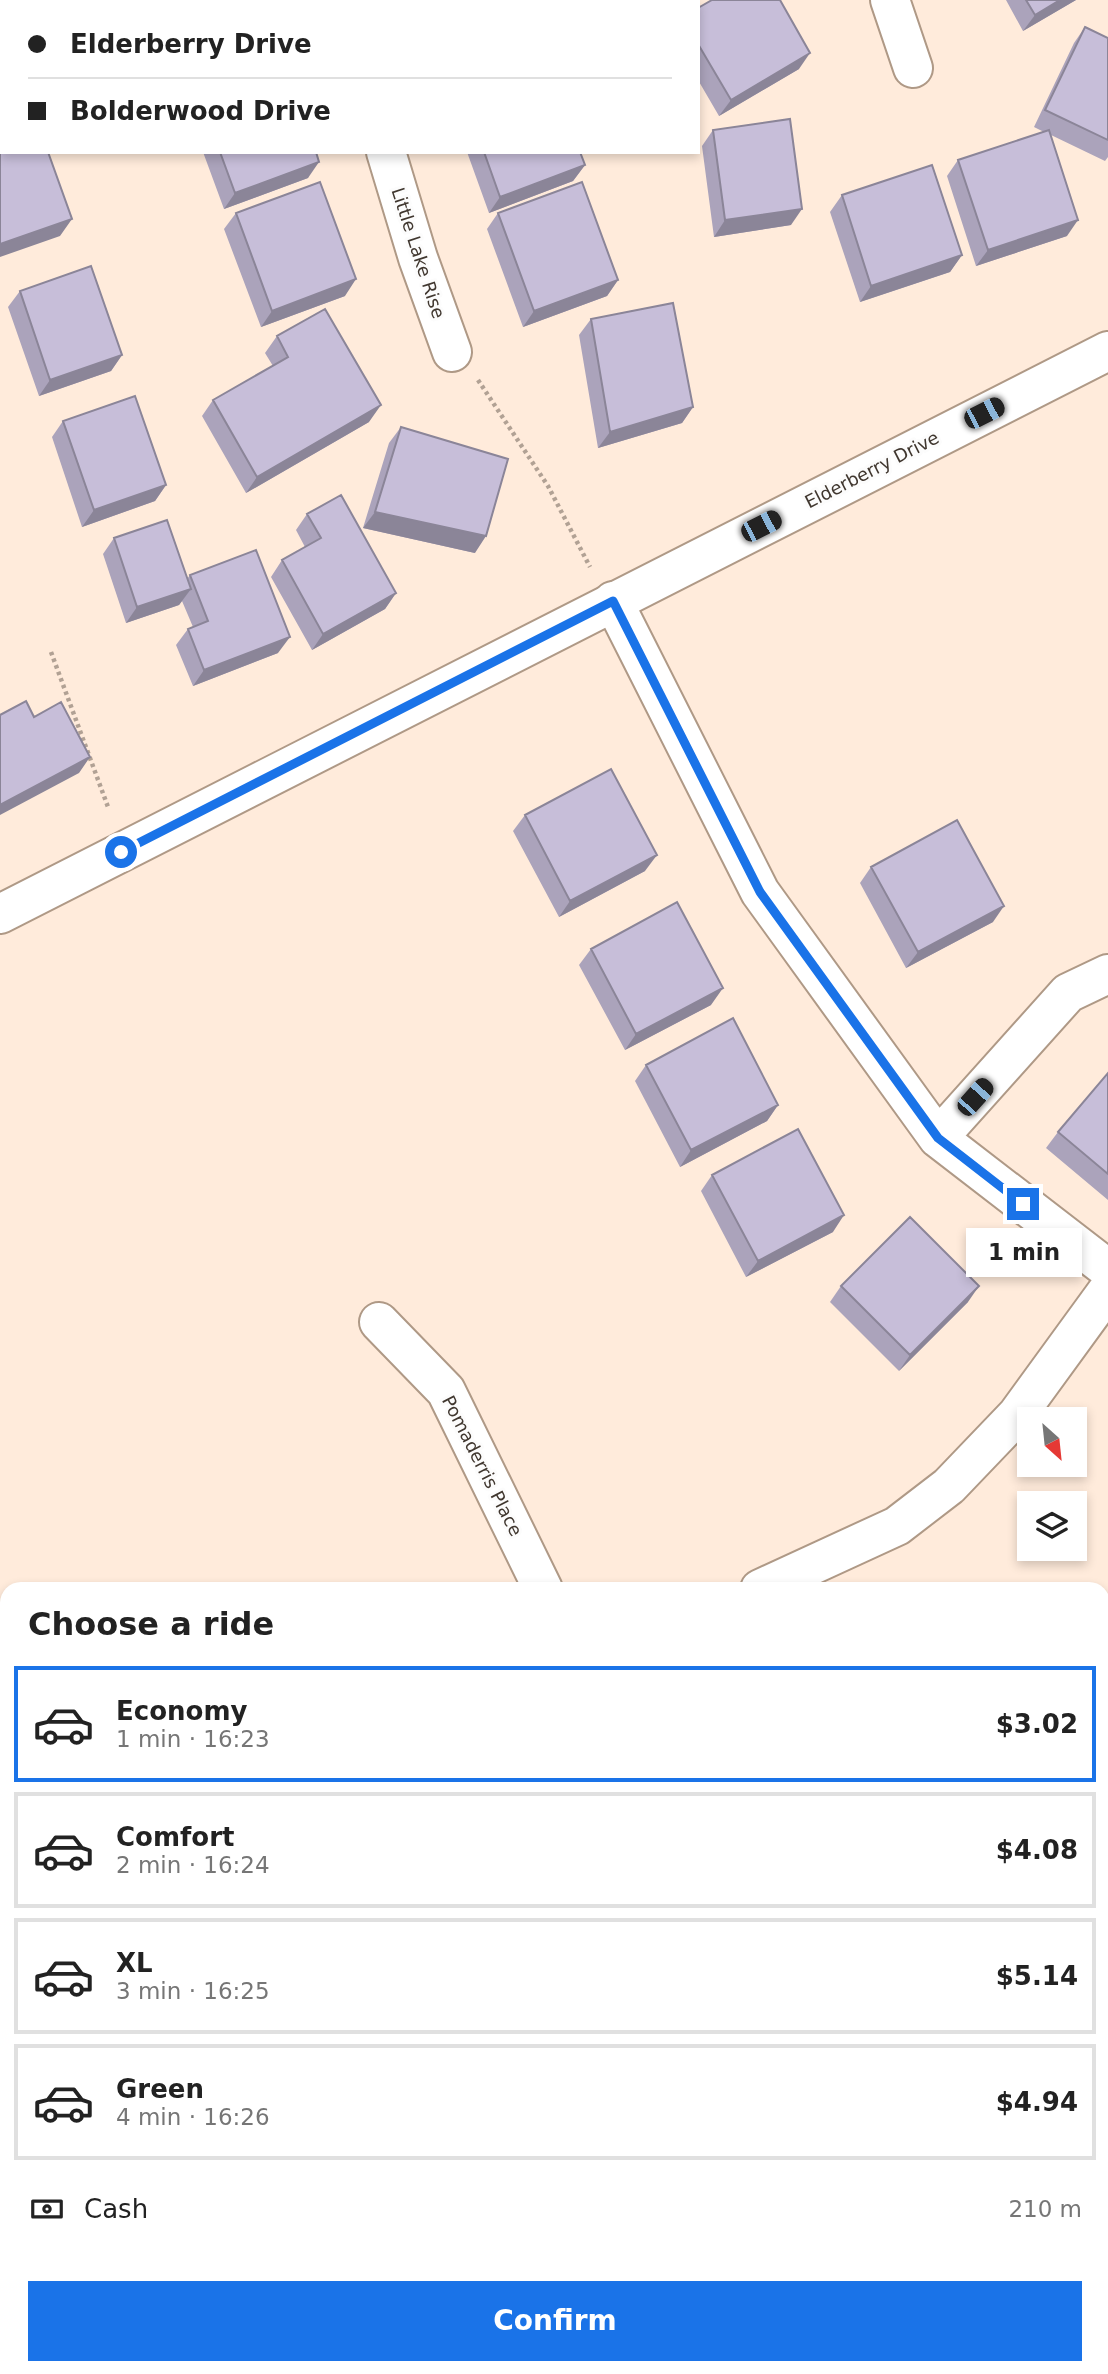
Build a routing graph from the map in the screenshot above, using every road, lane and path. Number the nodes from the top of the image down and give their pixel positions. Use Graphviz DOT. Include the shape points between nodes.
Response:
graph roads {
  1 [pos="890,0"];
  2 [pos="913,68"];
  3 [pos="387,154"];
  4 [pos="1108,351"];
  5 [pos="452,352"];
  6 [pos="602,586"];
  7 [pos="51,652"];
  8 [pos="108,807"];
  9 [pos="0,914"];
  10 [pos="1108,974"];
  11 [pos="938,1138"];
  12 [pos="1108,1269"];
  13 [pos="1108,1290"];
  14 [pos="379,1322"];
  15 [pos="540,1582"];
  16 [pos="775,1582"];
  1 -- 2 [label="street"];
  3 -- 5 [label="street, Little Lake Rise"];
  4 -- 6 [label="street, Elderberry Drive"];
  5 -- 6 [label="path" via="485,388 548,486"];
  6 -- 9 [label="street, Elderberry Drive"];
  6 -- 11 [label="street" via="760,892"];
  7 -- 8 [label="path"];
  10 -- 11 [label="street" via="1068,993"];
  11 -- 12 [label="street"];
  13 -- 16 [label="street" via="1017,1415 949,1486 897,1526"];
  14 -- 15 [label="street, Pomaderris Place" via="446,1391"];
}
